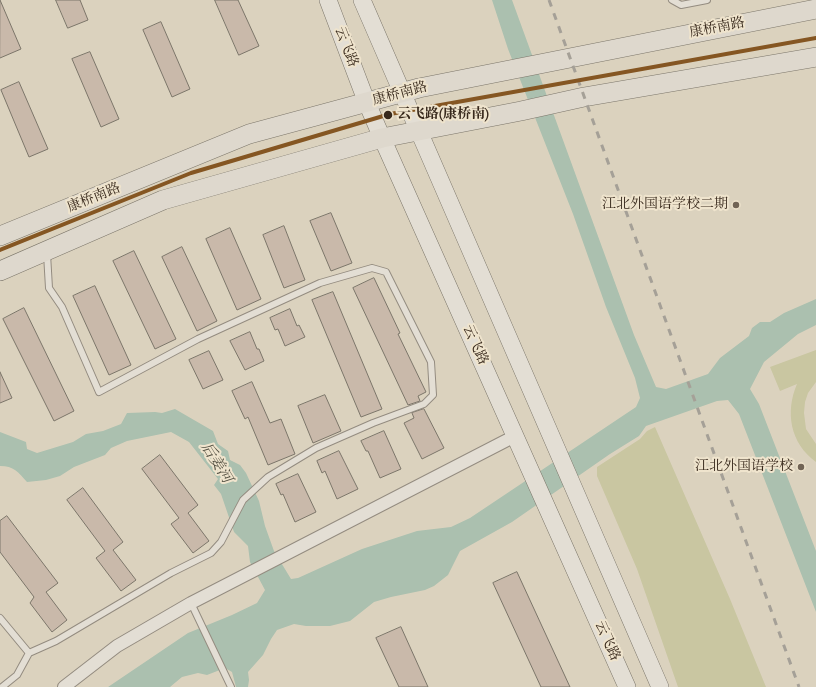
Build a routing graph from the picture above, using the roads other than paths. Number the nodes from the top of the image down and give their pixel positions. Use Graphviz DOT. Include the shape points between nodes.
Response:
graph roads {
  1 [pos="328,0"];
  2 [pos="362,0"];
  3 [pos="672,0"];
  4 [pos="707,0"];
  5 [pos="816,9"];
  6 [pos="816,57"];
  7 [pos="403,92"];
  8 [pos="367,103"];
  9 [pos="419,131"];
  10 [pos="382,138"];
  11 [pos="0,236"];
  12 [pos="47,250"];
  13 [pos="0,271"];
  14 [pos="519,443"];
  15 [pos="191,603"];
  16 [pos="0,618"];
  17 [pos="29,653"];
  18 [pos="230,684"];
  19 [pos="2,687"];
  20 [pos="64,687"];
  21 [pos="627,687"];
  22 [pos="660,687"];
  1 -- 8 [label="main road, 云飞路"];
  2 -- 7 [label="main road"];
  3 -- 4 [label="lane" via="681,5"];
  5 -- 7 [label="main road, 康桥南路"];
  6 -- 9 [label="main road, 康桥南路" via="560,102"];
  7 -- 8 [label="main road, 康桥南路"];
  7 -- 9 [label="main road"];
  8 -- 10 [label="main road, 云飞路"];
  8 -- 11 [label="main road, 康桥南路" via="249,134"];
  9 -- 10 [label="main road, 康桥南路"];
  9 -- 22 [label="main road"];
  10 -- 12 [label="main road, 康桥南路" via="163,200"];
  10 -- 14 [label="main road, 云飞路"];
  12 -- 13 [label="main road, 康桥南路"];
  12 -- 17 [label="lane" via="49,288 62,307 99,392 198,339 320,283 372,268 386,272 431,362 433,395 424,404 316,448 268,477 242,500 221,542 211,553 171,573 56,641"];
  14 -- 15 [label="street" via="306,544"];
  14 -- 21 [label="main road, 云飞路"];
  15 -- 18 [label="lane"];
  15 -- 20 [label="street" via="117,646"];
  16 -- 17 [label="lane"];
  17 -- 19 [label="lane" via="17,675"];
}
